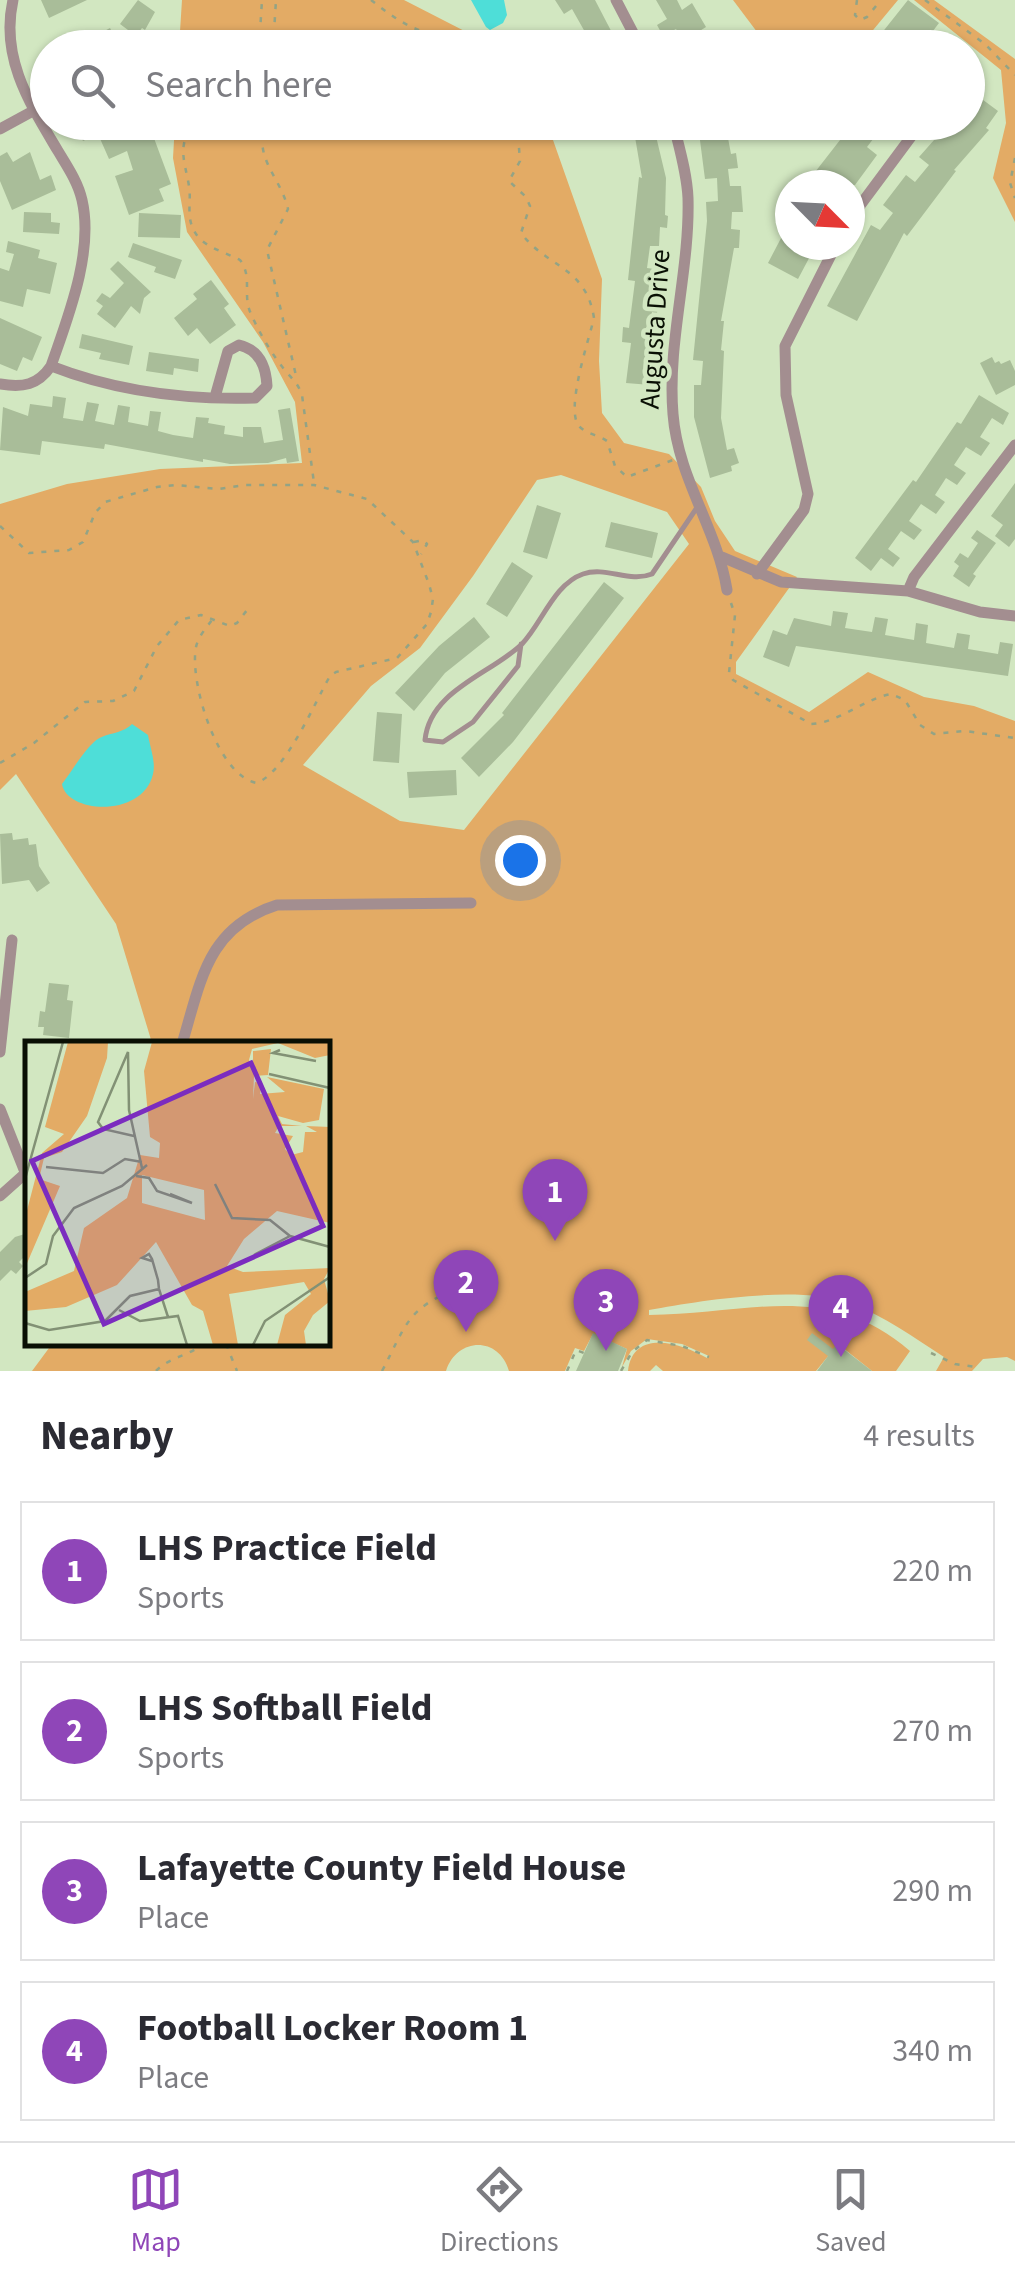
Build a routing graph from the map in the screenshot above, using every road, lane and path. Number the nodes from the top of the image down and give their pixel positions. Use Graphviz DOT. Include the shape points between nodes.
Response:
graph roads {
  1 [pos="13,0"];
  2 [pos="262,0"];
  3 [pos="276,0"];
  4 [pos="371,0"];
  5 [pos="616,0"];
  6 [pos="857,0"];
  7 [pos="881,0"];
  8 [pos="925,0"];
  9 [pos="260,30"];
  10 [pos="275,30"];
  11 [pos="420,30"];
  12 [pos="632,30"];
  13 [pos="966,30"];
  14 [pos="985,44"];
  15 [pos="1015,76"];
  16 [pos="30,104"];
  17 [pos="30,113"];
  18 [pos="0,129"];
  19 [pos="51,140"];
  20 [pos="186,140"];
  21 [pos="262,140"];
  22 [pos="518,140"];
  23 [pos="677,140"];
  24 [pos="909,140"];
  25 [pos="1015,158"];
  26 [pos="1015,198"];
  27 [pos="865,199"];
  28 [pos="828,260"];
  29 [pos="51,366"];
  30 [pos="297,382"];
  31 [pos="0,384"];
  32 [pos="214,398"];
  33 [pos="1015,445"];
  34 [pos="679,458"];
  35 [pos="314,485"];
  36 [pos="698,506"];
  37 [pos="0,526"];
  38 [pos="412,542"];
  39 [pos="419,555"];
  40 [pos="722,557"];
  41 [pos="757,574"];
  42 [pos="727,590"];
  43 [pos="908,591"];
  44 [pos="252,605"];
  45 [pos="1015,616"];
  46 [pos="212,620"];
  47 [pos="521,644"];
  48 [pos="1015,738"];
  49 [pos="0,763"];
  50 [pos="471,903"];
  51 [pos="12,940"];
  52 [pos="183,1041"];
  53 [pos="0,1052"];
  54 [pos="0,1109"];
  55 [pos="25,1170"];
  56 [pos="25,1173"];
  57 [pos="0,1196"];
  58 [pos="458,1288"];
  59 [pos="201,1346"];
  60 [pos="227,1346"];
  61 [pos="931,1352"];
  62 [pos="584,1353"];
  63 [pos="708,1357"];
  64 [pos="976,1367"];
  65 [pos="623,1369"];
  66 [pos="156,1371"];
  67 [pos="238,1371"];
  68 [pos="382,1371"];
  69 [pos="567,1371"];
  1 -- 16 [label="street" via="14,68"];
  2 -- 9 [label="path"];
  3 -- 10 [label="path"];
  4 -- 11 [label="path"];
  5 -- 12 [label="street"];
  6 -- 7 [label="path" via="860,20"];
  8 -- 13 [label="path"];
  14 -- 15 [label="path"];
  17 -- 18 [label="street"];
  19 -- 29 [label="street" via="83,202 80,276"];
  20 -- 30 [label="path" via="187,214 199,238 245,266 250,312"];
  21 -- 30 [label="path" via="264,160 288,209 268,258"];
  22 -- 34 [label="path" via="520,162 510,181 530,206 521,233 578,277 593,310 574,400 576,421 607,442 627,477"];
  23 -- 34 [label="street, Augusta Drive" via="688,198 672,370"];
  24 -- 27 [label="street"];
  25 -- 26 [label="path"];
  28 -- 41 [label="street" via="785,346 786,395 808,494 804,510"];
  29 -- 31 [label="street" via="35,382"];
  29 -- 32 [label="street" via="102,384"];
  30 -- 35 [label="path"];
  32 -- 32 [label="street" via="262,393 267,372 255,352 239,345 228,351"];
  33 -- 43 [label="street"];
  34 -- 36 [label="street, Augusta Drive"];
  35 -- 37 [label="path" via="156,487 106,502 83,542 59,552 29,554"];
  35 -- 38 [label="path" via="373,502"];
  36 -- 40 [label="street, Augusta Drive"];
  36 -- 47 [label="lane" via="652,574 584,574"];
  38 -- 39 [label="path"];
  38 -- 39 [label="path" via="427,544"];
  39 -- 46 [label="path" via="433,599 427,624 397,658 330,676 283,759 257,783 242,777 202,712 196,648"];
  40 -- 41 [label="street"];
  40 -- 42 [label="street, Augusta Drive"];
  41 -- 43 [label="street" via="781,582"];
  42 -- 48 [label="path" via="735,615 729,673 798,717 819,724 891,694 905,700 920,726 934,734"];
  43 -- 45 [label="street"];
  44 -- 46 [label="path" via="230,626"];
  46 -- 49 [label="path" via="200,614 179,620 156,646 134,691 113,702 85,702"];
  47 -- 47 [label="lane" via="452,693 425,740 442,742 473,722 518,666"];
  50 -- 52 [label="street" via="276,905 251,913 211,954"];
  51 -- 53 [label="street"];
  54 -- 55 [label="street"];
  56 -- 57 [label="street"];
  58 -- 68 [label="path" via="431,1299 402,1326"];
  59 -- 66 [label="path"];
  60 -- 67 [label="path"];
  61 -- 64 [label="path"];
  62 -- 69 [label="path" via="576,1350"];
  63 -- 65 [label="path" via="647,1340"];
}
